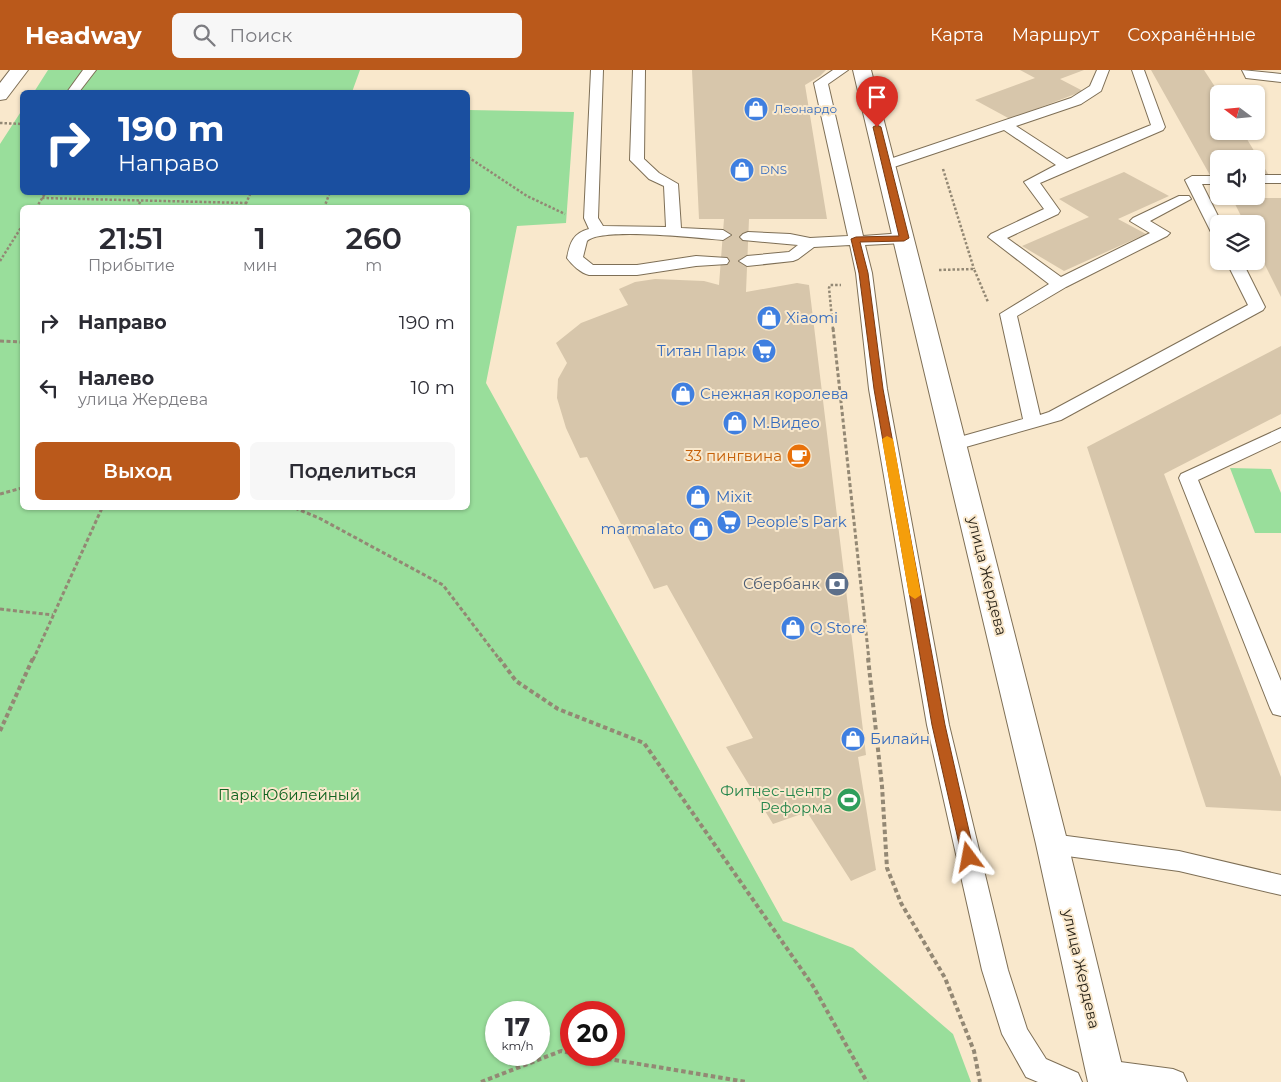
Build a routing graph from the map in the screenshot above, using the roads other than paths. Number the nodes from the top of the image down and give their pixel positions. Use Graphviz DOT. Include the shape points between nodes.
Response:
graph roads {
  1 [pos="20,70"];
  2 [pos="90,70"];
  3 [pos="598,70"];
  4 [pos="639,70"];
  5 [pos="842,70"];
  6 [pos="862,70"];
  7 [pos="1103,70"];
  8 [pos="1138,70"];
  9 [pos="1248,70"];
  10 [pos="1281,78"];
  11 [pos="75,90"];
  12 [pos="0,95"];
  13 [pos="1006,125"];
  14 [pos="886,165"];
  15 [pos="1066,165"];
  16 [pos="1265,179"];
  17 [pos="1281,179"];
  18 [pos="1210,180"];
  19 [pos="1184,198"];
  20 [pos="1210,215"];
  21 [pos="598,232"];
  22 [pos="674,233"];
  23 [pos="723,235"];
  24 [pos="748,237"];
  25 [pos="904,238"];
  26 [pos="856,239"];
  27 [pos="810,244"];
  28 [pos="721,261"];
  29 [pos="747,261"];
  30 [pos="1238,270"];
  31 [pos="1060,284"];
  32 [pos="1032,422"];
  33 [pos="1281,434"];
  34 [pos="954,444"];
  35 [pos="1281,708"];
  36 [pos="1052,844"];
  37 [pos="1281,885"];
  38 [pos="1106,1078"];
  39 [pos="1068,1082"];
  40 [pos="1173,1082"];
  1 -- 12 [label="main road"];
  2 -- 11 [label="lane"];
  3 -- 21 [label="lane" via="591,218"];
  4 -- 22 [label="lane" via="637,160 654,176 671,184"];
  5 -- 26 [label="lane" via="821,83"];
  6 -- 14 [label="main road, улица Жердева"];
  7 -- 13 [label="lane" via="1096,88 1076,101"];
  8 -- 15 [label="lane" via="1158,127"];
  9 -- 10 [label="lane" via="1252,75"];
  13 -- 14 [label="lane"];
  13 -- 15 [label="lane"];
  14 -- 25 [label="main road, улица Жердева"];
  15 -- 31 [label="lane" via="1031,182 1053,211 996,237"];
  16 -- 17 [label="lane"];
  18 -- 20 [label="lane" via="1192,180"];
  19 -- 31 [label="lane" via="1138,221 1162,233"];
  21 -- 22 [label="lane"];
  21 -- 28 [label="lane" via="587,234 577,243 575,258 589,270 637,270 696,261"];
  22 -- 23 [label="lane"];
  24 -- 27 [label="lane" via="790,239"];
  25 -- 26 [label="lane"];
  25 -- 34 [label="main road, улица Жердева"];
  26 -- 27 [label="lane"];
  26 -- 39 [label="lane" via="864,273 878,389 938,725 995,970 1015,1034 1036,1068"];
  27 -- 29 [label="lane" via="793,256"];
  30 -- 32 [label="lane" via="1257,307 1054,416"];
  31 -- 32 [label="lane" via="1008,314"];
  32 -- 34 [label="lane"];
  33 -- 35 [label="lane" via="1188,478"];
  34 -- 36 [label="main road, улица Жердева"];
  36 -- 37 [label="lane" via="1179,861"];
  36 -- 38 [label="main road, улица Жердева"];
  38 -- 40 [label="lane"];
}
